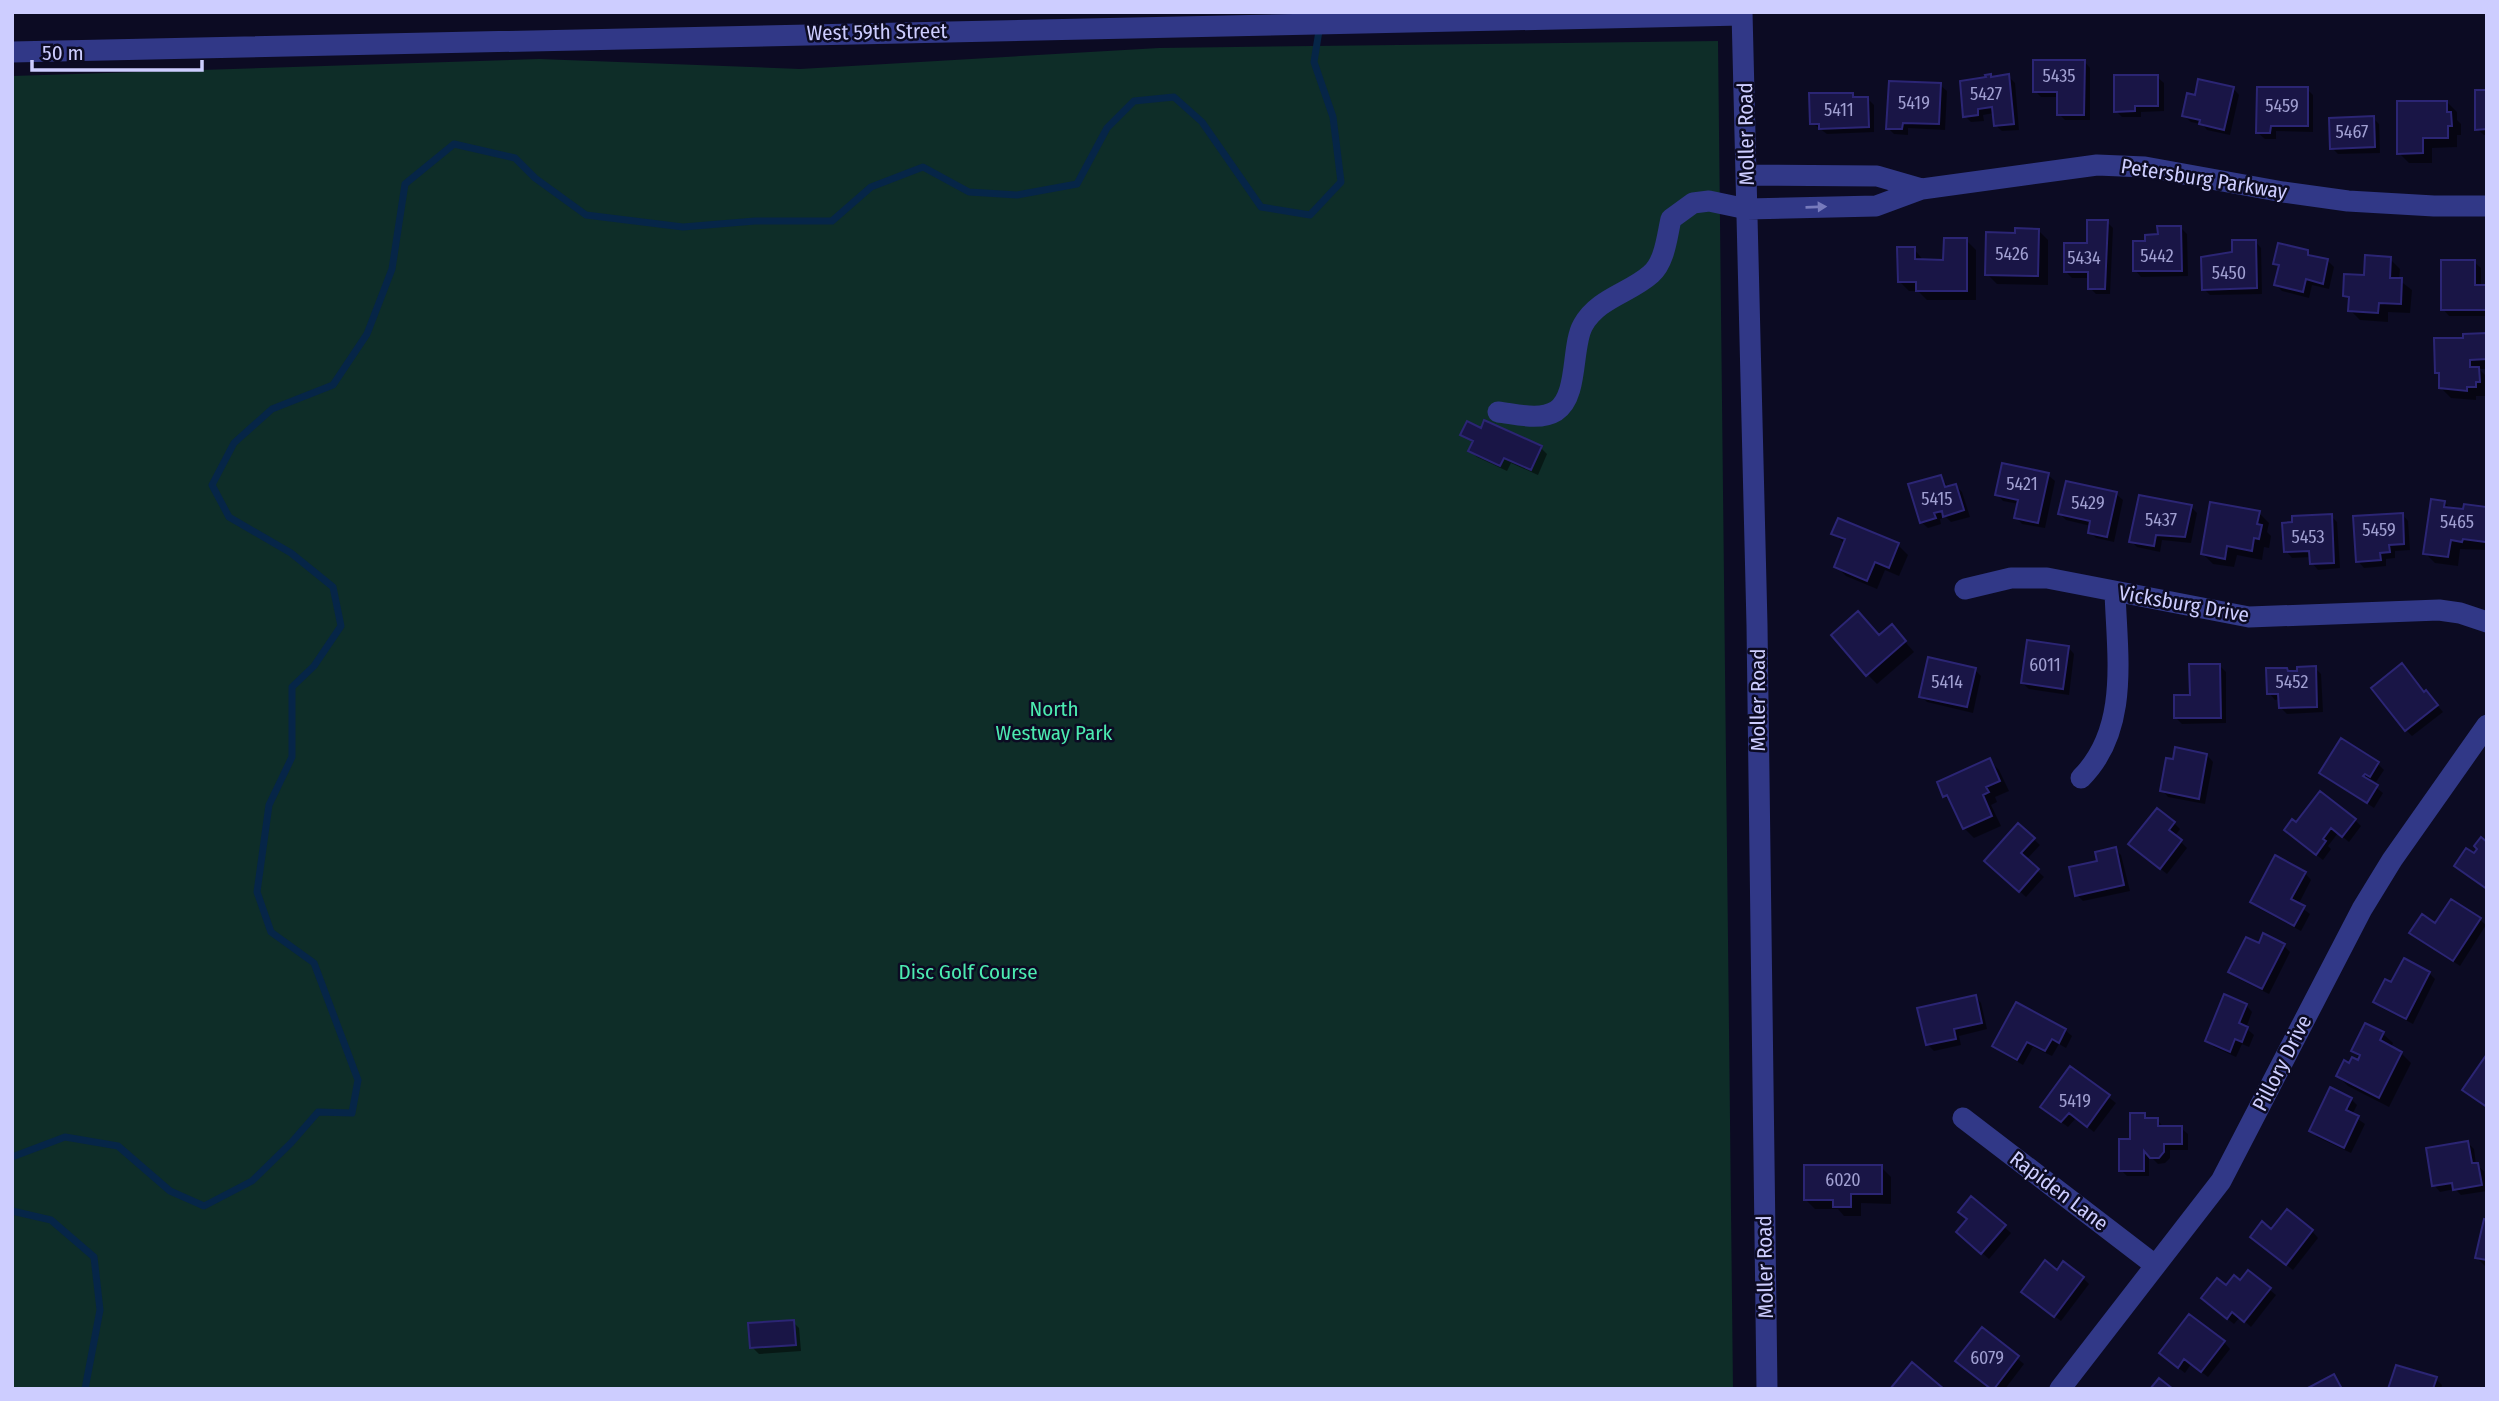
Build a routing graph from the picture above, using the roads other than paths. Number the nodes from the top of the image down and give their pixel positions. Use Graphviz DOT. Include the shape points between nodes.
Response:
graph roads {
  1 [pos="796,12"];
  2 [pos="1742,13"];
  3 [pos="797,34"];
  4 [pos="12,52"];
  5 [pos="1746,175"];
  6 [pos="1922,189"];
  7 [pos="2487,206"];
  8 [pos="1747,209"];
  9 [pos="1498,412"];
  10 [pos="1965,589"];
  11 [pos="2115,592"];
  12 [pos="2487,622"];
  13 [pos="2487,725"];
  14 [pos="2081,778"];
  15 [pos="1963,1118"];
  16 [pos="2155,1265"];
  17 [pos="1767,1389"];
  18 [pos="2060,1389"];
  1 -- 3 [label="street"];
  2 -- 3 [label="street, West 59th Street"];
  2 -- 5 [label="street, Moller Road"];
  3 -- 4 [label="street, West 59th Street"];
  5 -- 6 [label="street, Petersburg Parkway" via="1877,176"];
  5 -- 8 [label="street, Moller Road"];
  6 -- 7 [label="street, Petersburg Parkway" via="2078,167 2126,165 2348,201"];
  8 -- 6 [label="street, Petersburg Parkway, one-way" via="1875,206"];
  8 -- 9 [label="street, Petersburg Parkway" via="1709,201 1693,203 1671,219 1653,273 1596,308 1582,327 1566,399 1558,410 1542,416"];
  8 -- 17 [label="street, Moller Road"];
  10 -- 11 [label="street, Vicksburg Drive" via="2011,578 2041,578"];
  11 -- 12 [label="street, Vicksburg Drive" via="2249,617 2439,610"];
  11 -- 14 [label="street" via="2116,706 2102,750"];
  13 -- 16 [label="street, Pillory Drive" via="2362,909 2221,1181"];
  15 -- 16 [label="street, Rapiden Lane"];
  16 -- 18 [label="street, Pillory Drive"];
}
